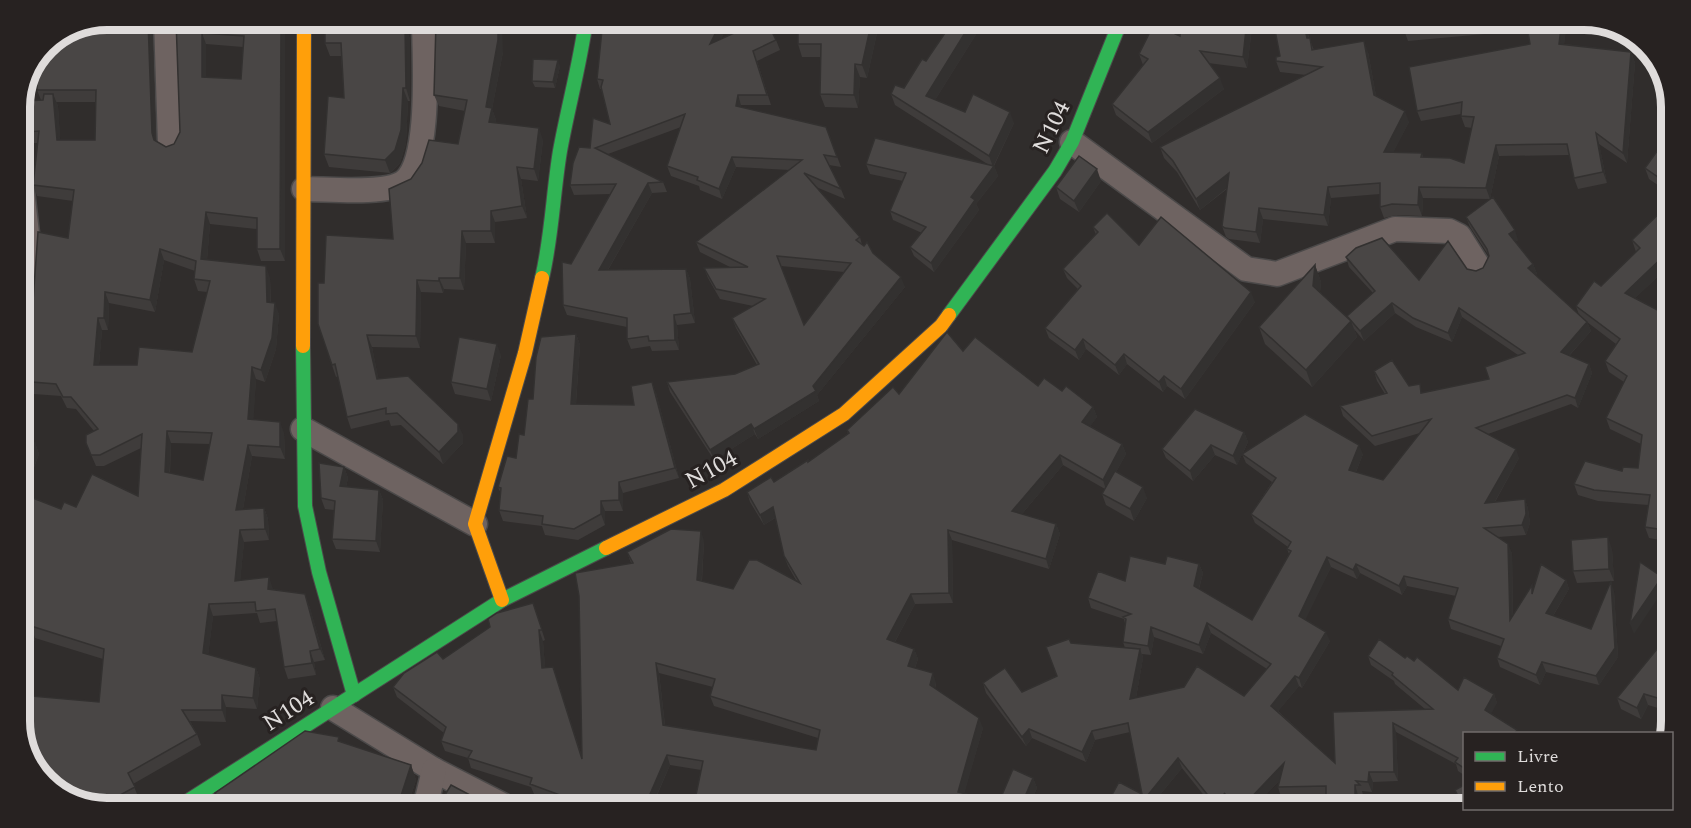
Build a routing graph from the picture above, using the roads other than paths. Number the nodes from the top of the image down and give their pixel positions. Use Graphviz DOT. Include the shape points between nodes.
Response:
graph roads {
  1 [pos="166,30"];
  2 [pos="304,30"];
  3 [pos="424,30"];
  4 [pos="585,30"];
  5 [pos="1118,30"];
  6 [pos="1072,142"];
  7 [pos="170,144"];
  8 [pos="304,189"];
  9 [pos="1478,266"];
  10 [pos="303,429"];
  11 [pos="474,524"];
  12 [pos="502,600"];
  13 [pos="354,695"];
  14 [pos="333,708"];
  15 [pos="434,770"];
  16 [pos="193,798"];
  17 [pos="427,798"];
  18 [pos="489,798"];
  1 -- 7 [label="street"];
  2 -- 8 [label="street"];
  3 -- 8 [label="street" via="424,127 416,167 404,183 371,190"];
  4 -- 11 [label="street" via="560,151 550,243 525,353"];
  5 -- 6 [label="street, N104 / N104"];
  6 -- 9 [label="street" via="1246,269 1277,273 1395,229 1449,231 1459,236"];
  6 -- 12 [label="street, N104 / N104" via="941,326 844,414 724,490"];
  8 -- 10 [label="street"];
  10 -- 11 [label="street"];
  10 -- 13 [label="street" via="305,506 319,572"];
  11 -- 12 [label="street"];
  12 -- 13 [label="street, N104 / N104"];
  13 -- 14 [label="street, N104 / N104"];
  14 -- 15 [label="street"];
  14 -- 16 [label="street, N104 / N104"];
  15 -- 17 [label="street"];
  15 -- 18 [label="street"];
}
